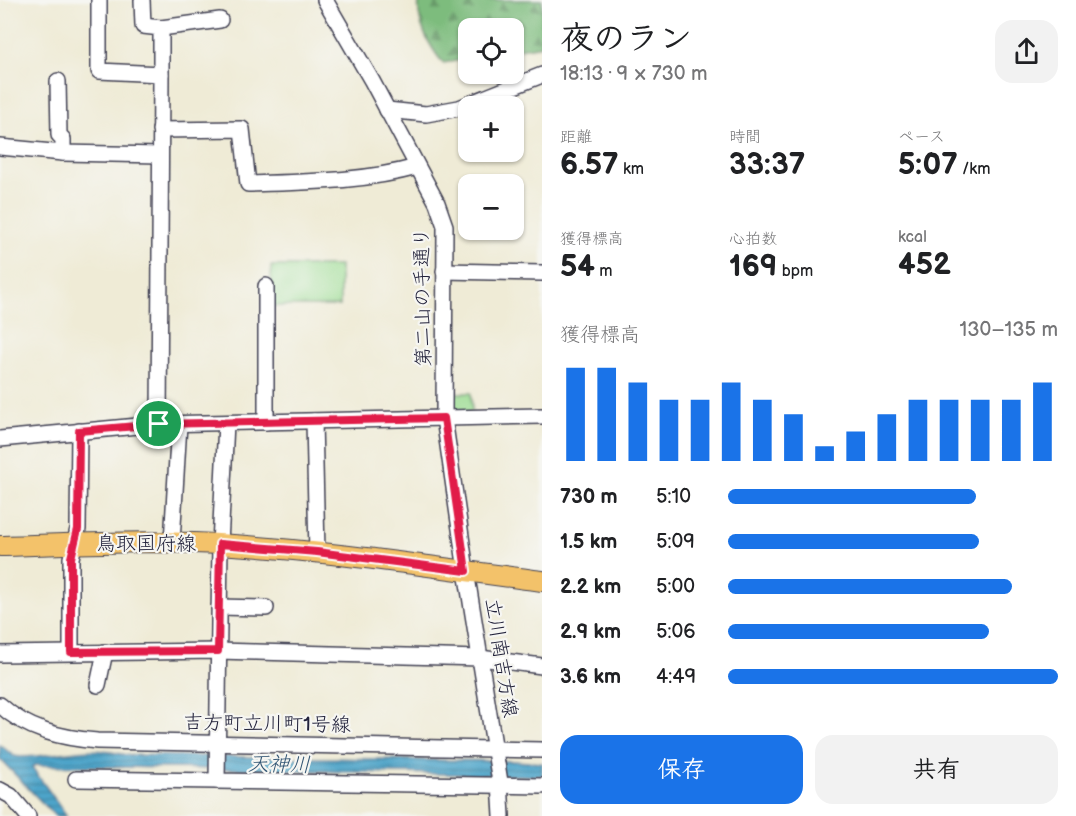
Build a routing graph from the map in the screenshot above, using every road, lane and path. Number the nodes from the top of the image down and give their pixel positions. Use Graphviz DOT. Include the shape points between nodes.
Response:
graph roads {
  1 [pos="99,0"];
  2 [pos="142,0"];
  3 [pos="325,0"];
  4 [pos="220,20"];
  5 [pos="161,28"];
  6 [pos="161,74"];
  7 [pos="542,75"];
  8 [pos="58,81"];
  9 [pos="387,110"];
  10 [pos="160,130"];
  11 [pos="0,147"];
  12 [pos="63,153"];
  13 [pos="160,155"];
  14 [pos="417,167"];
  15 [pos="444,271"];
  16 [pos="542,273"];
  17 [pos="266,286"];
  18 [pos="542,416"];
  19 [pos="444,418"];
  20 [pos="314,421"];
  21 [pos="267,422"];
  22 [pos="226,423"];
  23 [pos="159,424"];
  24 [pos="179,424"];
  25 [pos="79,431"];
  26 [pos="0,439"];
  27 [pos="172,543"];
  28 [pos="75,544"];
  29 [pos="220,544"];
  30 [pos="0,546"];
  31 [pos="317,552"];
  32 [pos="466,571"];
  33 [pos="542,581"];
  34 [pos="219,607"];
  35 [pos="266,608"];
  36 [pos="218,651"];
  37 [pos="71,652"];
  38 [pos="105,652"];
  39 [pos="0,654"];
  40 [pos="480,658"];
  41 [pos="542,666"];
  42 [pos="98,685"];
  43 [pos="0,705"];
  44 [pos="217,745"];
  45 [pos="495,750"];
  46 [pos="542,750"];
  47 [pos="217,778"];
  48 [pos="76,779"];
  49 [pos="500,784"];
  50 [pos="542,786"];
  51 [pos="0,790"];
  52 [pos="28,816"];
  53 [pos="502,816"];
  1 -- 6 [label="street" via="99,71"];
  2 -- 5 [label="street" via="144,26"];
  3 -- 9 [label="street, 第二山の手通り"];
  4 -- 5 [label="street"];
  5 -- 6 [label="street"];
  6 -- 10 [label="street"];
  7 -- 9 [label="street" via="459,108 426,114"];
  8 -- 12 [label="street"];
  9 -- 14 [label="street, 第二山の手通り"];
  10 -- 13 [label="street"];
  10 -- 14 [label="street" via="242,129 248,184 330,180"];
  11 -- 12 [label="street"];
  12 -- 13 [label="street"];
  13 -- 23 [label="street"];
  14 -- 15 [label="street, 第二山の手通り" via="445,226"];
  15 -- 16 [label="street"];
  15 -- 19 [label="street, 第二山の手通り"];
  17 -- 21 [label="street"];
  18 -- 19 [label="street"];
  19 -- 20 [label="street"];
  19 -- 32 [label="street, 第二山の手通り"];
  20 -- 21 [label="street"];
  20 -- 31 [label="street"];
  21 -- 22 [label="street"];
  22 -- 24 [label="street"];
  22 -- 29 [label="street"];
  23 -- 24 [label="street"];
  23 -- 25 [label="street"];
  24 -- 27 [label="street"];
  25 -- 26 [label="street"];
  25 -- 28 [label="street"];
  27 -- 28 [label="main road, 鳥取国府線"];
  27 -- 29 [label="main road, 鳥取国府線"];
  28 -- 30 [label="main road, 鳥取国府線"];
  28 -- 37 [label="street" via="71,558"];
  29 -- 31 [label="main road, 鳥取国府線"];
  29 -- 34 [label="street"];
  31 -- 32 [label="main road, 鳥取国府線"];
  32 -- 33 [label="main road, 鳥取国府線"];
  32 -- 40 [label="street, 立川南吉方線"];
  34 -- 35 [label="street"];
  34 -- 36 [label="street"];
  36 -- 38 [label="street"];
  36 -- 40 [label="street"];
  36 -- 44 [label="street"];
  37 -- 38 [label="street"];
  37 -- 39 [label="street"];
  38 -- 42 [label="street"];
  40 -- 41 [label="street"];
  40 -- 45 [label="street, 立川南吉方線"];
  43 -- 44 [label="street, 吉方町立川町1号線" via="21,722 57,736"];
  44 -- 45 [label="street, 吉方町立川町1号線"];
  44 -- 47 [label="street"];
  45 -- 46 [label="street, 吉方町立川町1号線"];
  45 -- 49 [label="street, 立川南吉方線"];
  47 -- 48 [label="street"];
  47 -- 49 [label="street"];
  49 -- 50 [label="street"];
  49 -- 53 [label="street"];
  51 -- 52 [label="street" via="11,796"];
}
